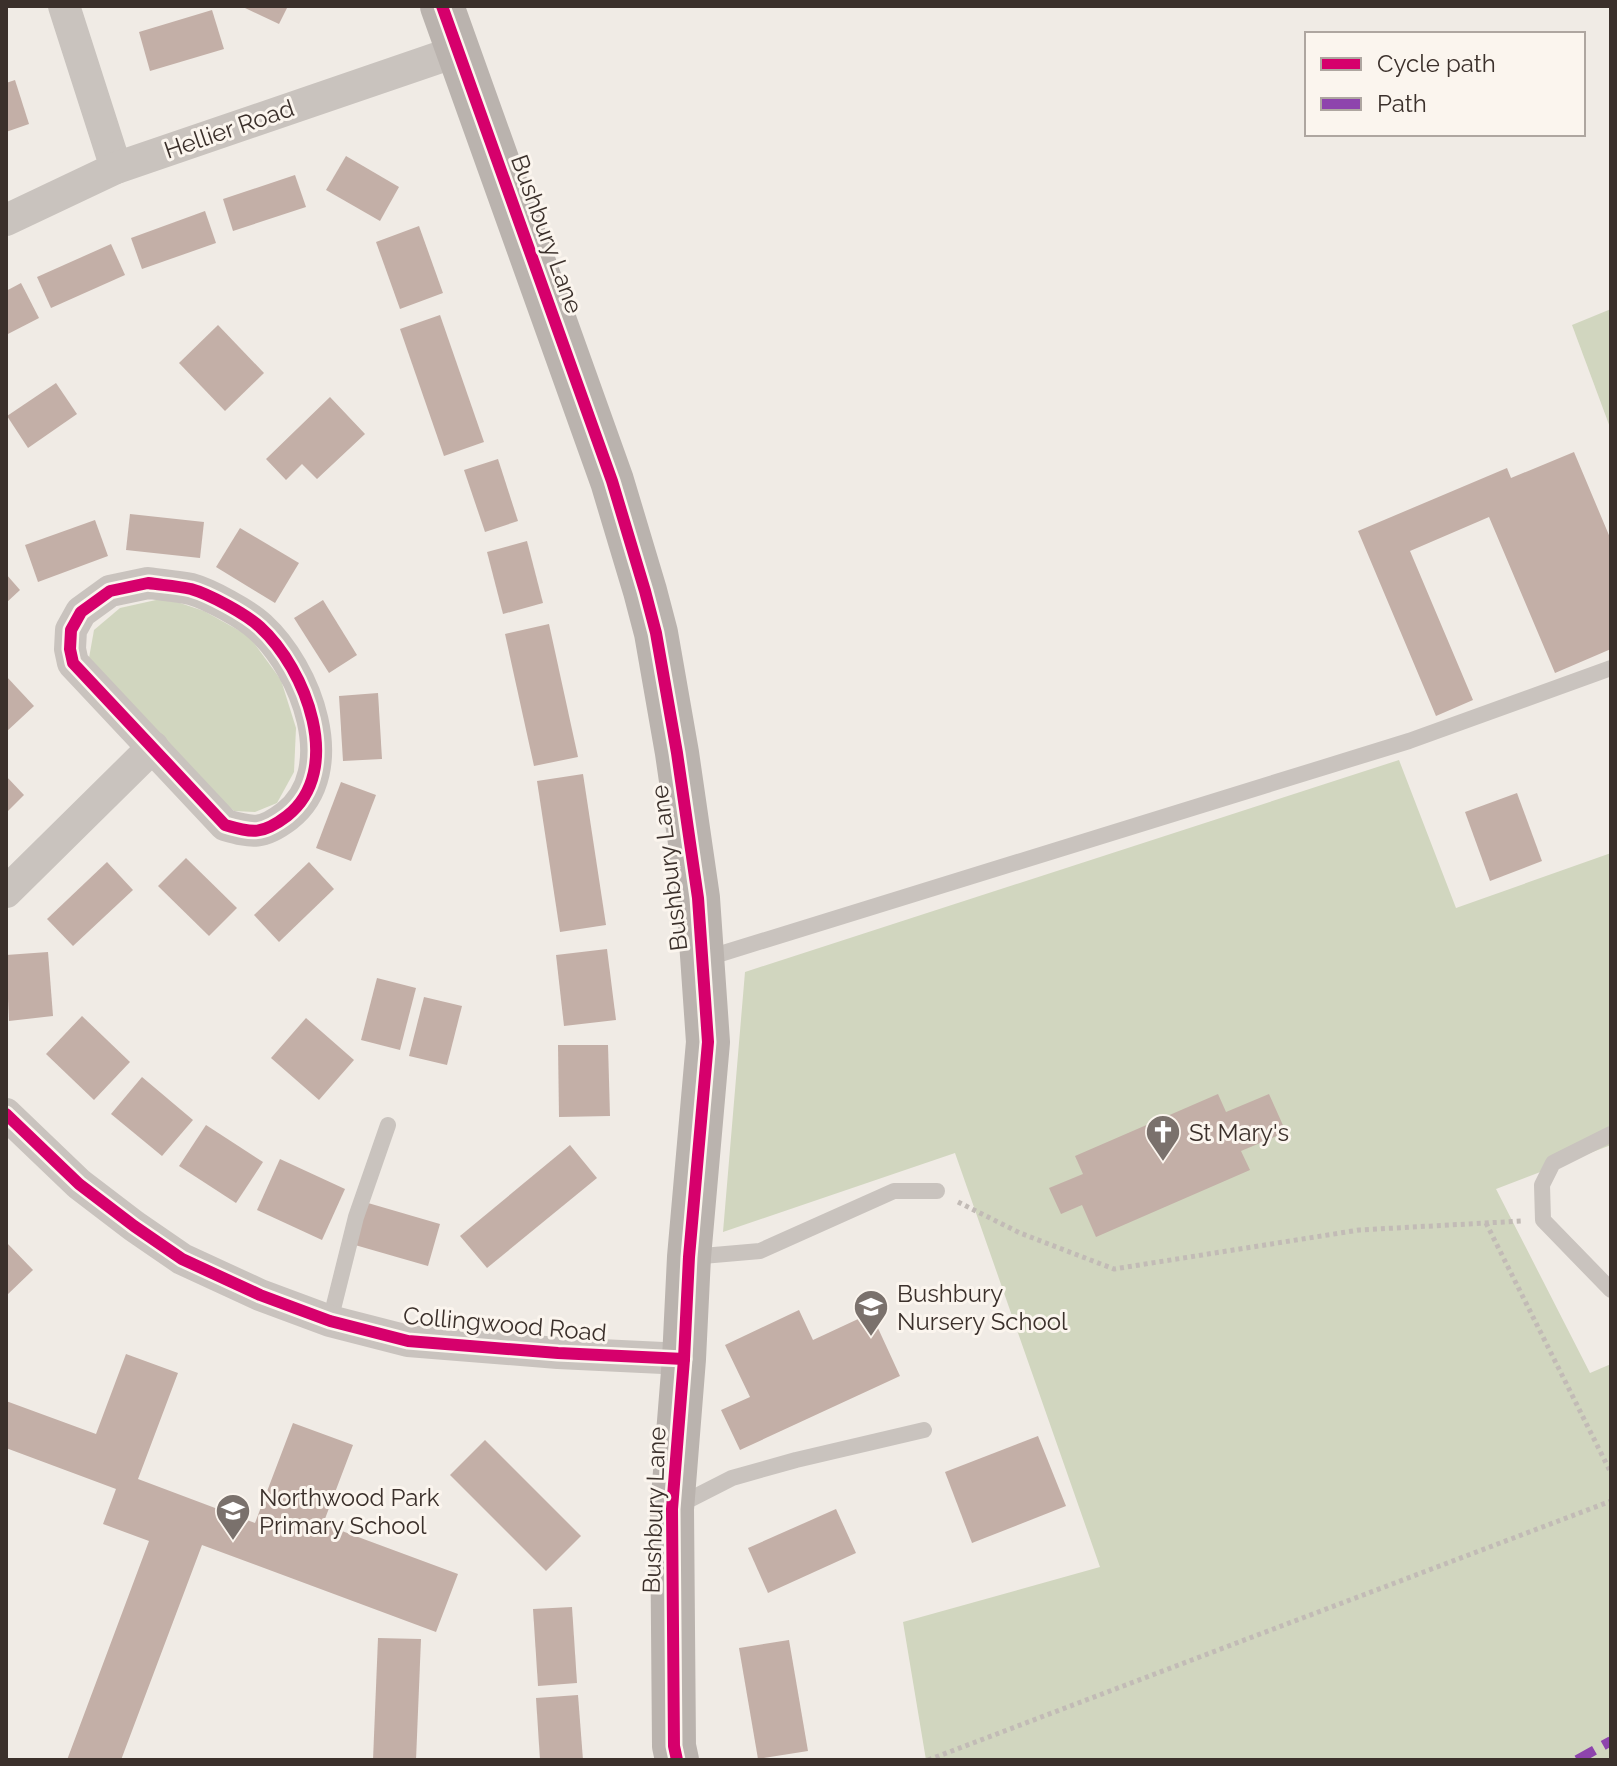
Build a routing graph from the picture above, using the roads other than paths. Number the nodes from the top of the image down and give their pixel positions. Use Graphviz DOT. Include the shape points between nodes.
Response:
graph roads {
  1 [pos="64,6"];
  2 [pos="442,6"];
  3 [pos="458,51"];
  4 [pos="116,168"];
  5 [pos="6,220"];
  6 [pos="1611,668"];
  7 [pos="153,747"];
  8 [pos="6,892"];
  9 [pos="702,959"];
  10 [pos="6,1114"];
  11 [pos="388,1125"];
  12 [pos="1611,1134"];
  13 [pos="937,1191"];
  14 [pos="689,1257"];
  15 [pos="1611,1290"];
  16 [pos="330,1321"];
  17 [pos="684,1359"];
  18 [pos="924,1430"];
  19 [pos="672,1509"];
  20 [pos="677,1760"];
  1 -- 4 [label="street"];
  2 -- 3 [label="street, Bushbury Lane"];
  3 -- 4 [label="street, Hellier Road"];
  3 -- 9 [label="street, Bushbury Lane" via="612,481 645,591 677,753"];
  4 -- 5 [label="street, Hellier Road"];
  6 -- 9 [label="lane" via="1409,741"];
  7 -- 7 [label="street" via="73,663 70,649 71,630 81,612 110,591 148,583 193,589 239,612 276,643 303,691 317,753 299,807 272,828 250,832 225,825"];
  7 -- 8 [label="street"];
  9 -- 14 [label="street, Bushbury Lane" via="708,1042"];
  10 -- 16 [label="street, Collingwood Road" via="79,1184 182,1259"];
  11 -- 16 [label="lane" via="356,1217"];
  12 -- 15 [label="lane" via="1553,1163 1542,1185 1543,1220"];
  13 -- 14 [label="lane" via="894,1191 760,1251"];
  14 -- 17 [label="street, Bushbury Lane"];
  16 -- 17 [label="street, Collingwood Road" via="408,1341"];
  17 -- 19 [label="street, Bushbury Lane"];
  18 -- 19 [label="lane" via="732,1478"];
  19 -- 20 [label="street, Bushbury Lane"];
}
